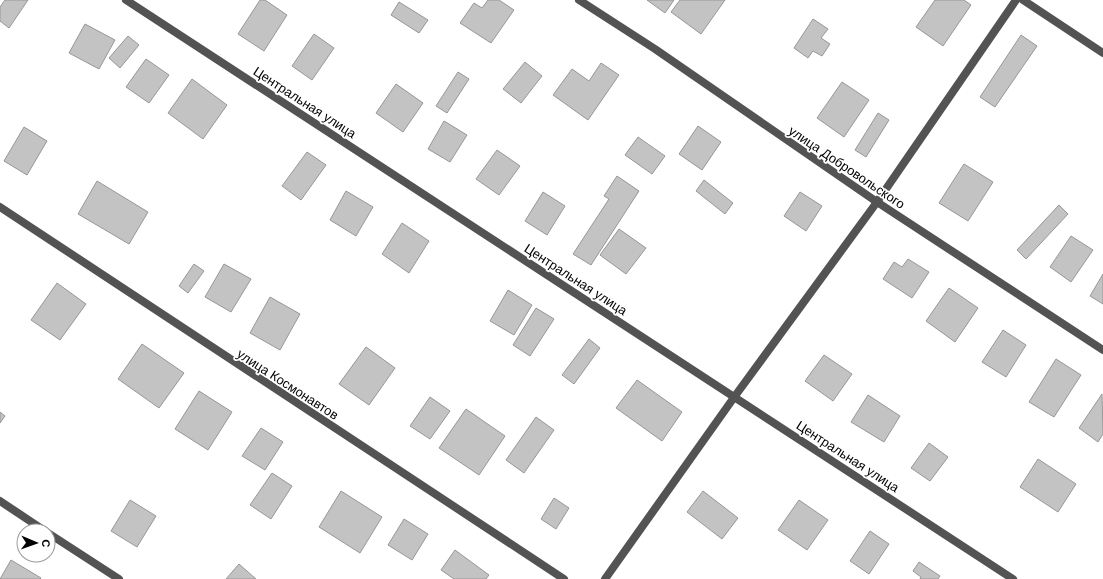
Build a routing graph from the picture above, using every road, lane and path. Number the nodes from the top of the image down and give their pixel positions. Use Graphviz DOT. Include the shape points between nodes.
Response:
graph roads {
  1 [pos="126,0"];
  2 [pos="579,0"];
  3 [pos="1016,0"];
  4 [pos="1023,0"];
  5 [pos="1103,53"];
  6 [pos="877,202"];
  7 [pos="0,207"];
  8 [pos="1103,350"];
  9 [pos="735,396"];
  10 [pos="0,502"];
  11 [pos="33,523"];
  12 [pos="56,538"];
  13 [pos="119,579"];
  14 [pos="564,579"];
  15 [pos="605,579"];
  16 [pos="1013,579"];
  1 -- 9 [label="street, Центральная улица"];
  2 -- 6 [label="street, улица Добровольского" via="655,49"];
  3 -- 6 [label="street"];
  4 -- 5 [label="street"];
  6 -- 8 [label="street, улица Добровольского"];
  6 -- 9 [label="street"];
  7 -- 14 [label="street, улица Космонавтов"];
  9 -- 15 [label="street"];
  9 -- 16 [label="street, Центральная улица"];
  10 -- 11 [label="street"];
  12 -- 13 [label="street"];
}
